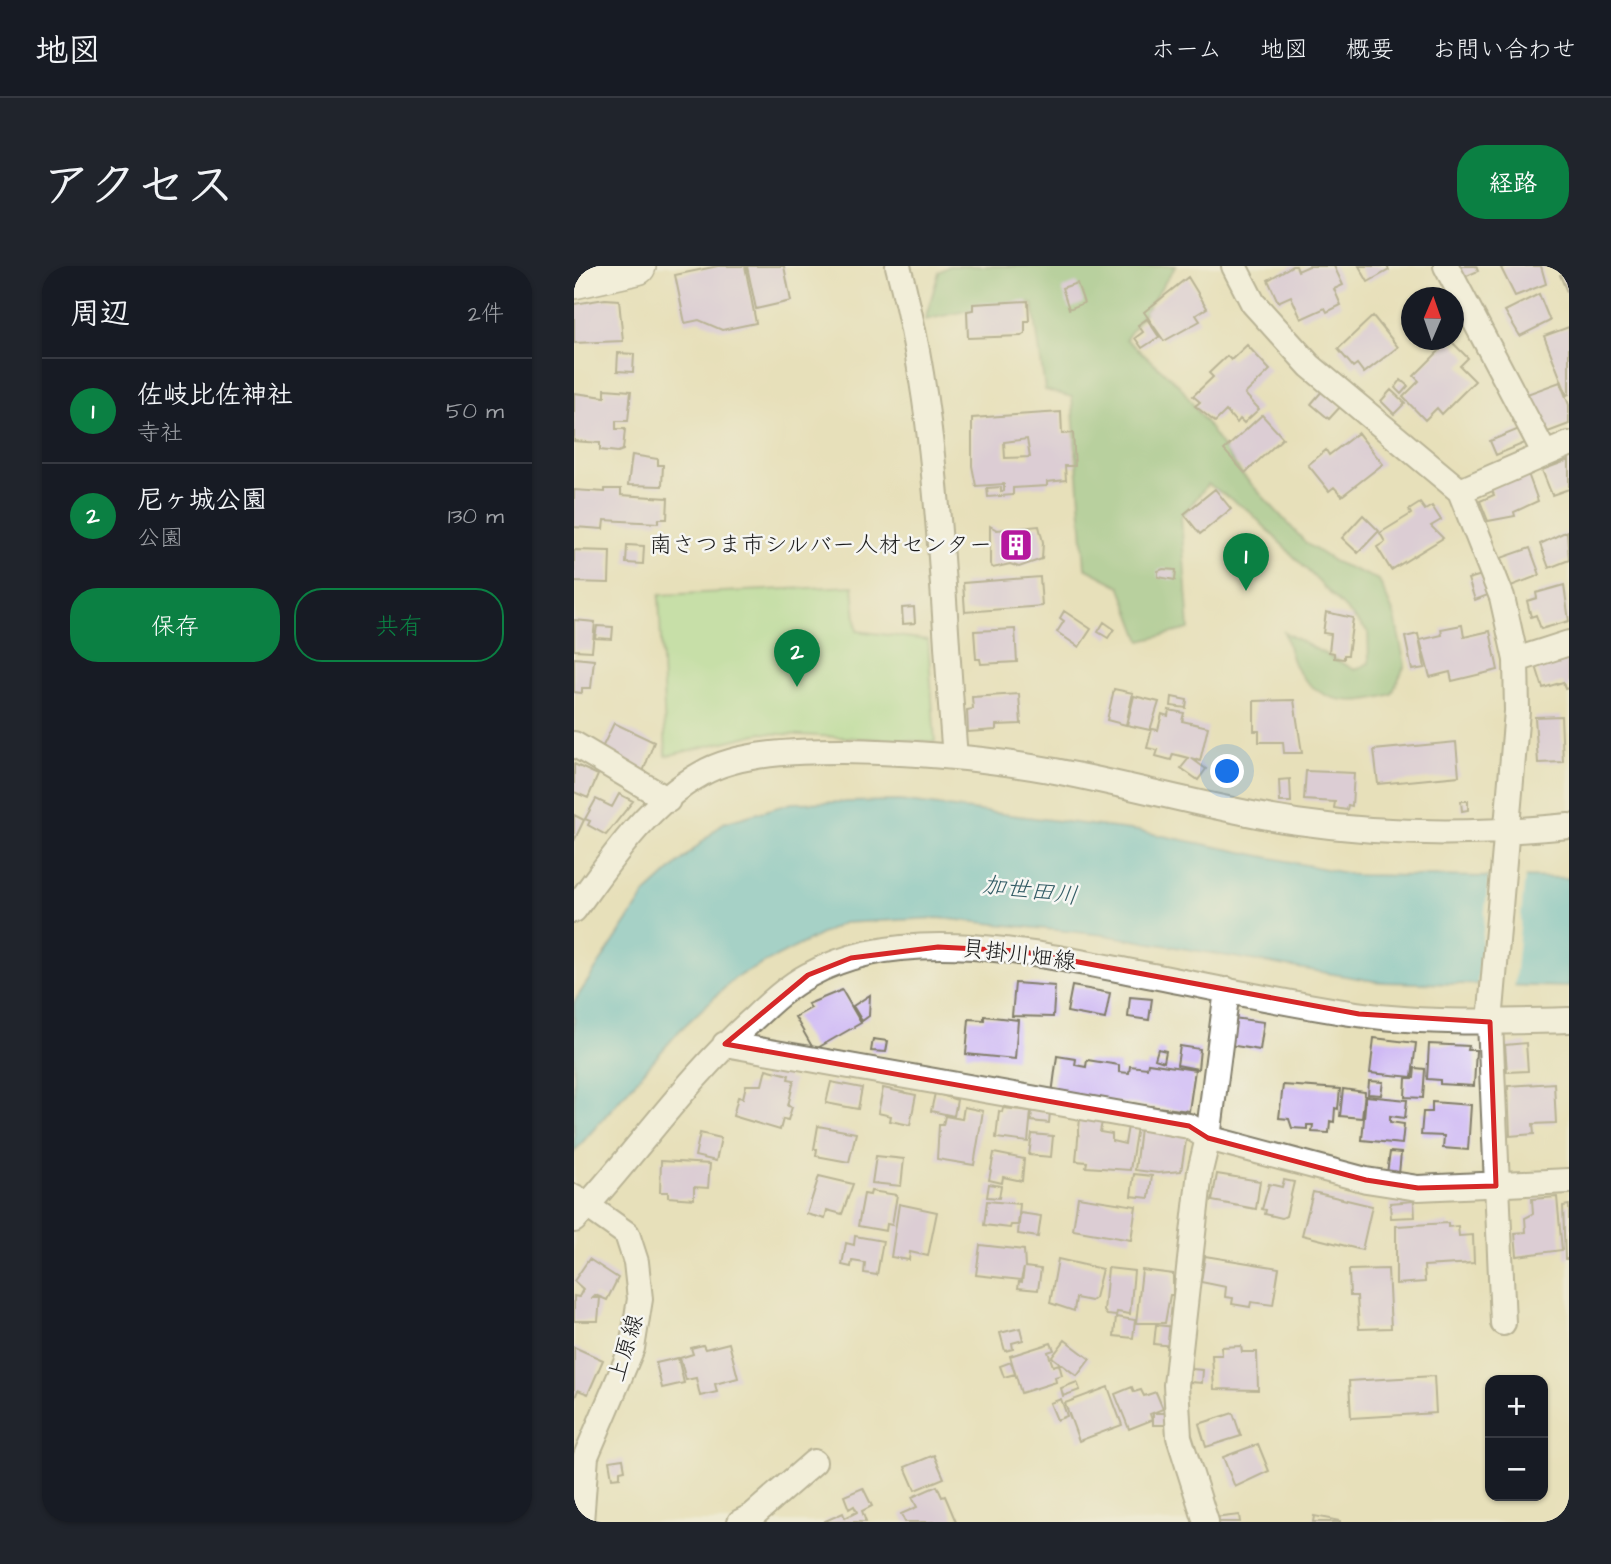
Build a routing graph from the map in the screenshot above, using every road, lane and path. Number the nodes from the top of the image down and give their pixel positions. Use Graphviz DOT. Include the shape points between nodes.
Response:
graph roads {
  1 [pos="637,266"];
  2 [pos="898,266"];
  3 [pos="1234,266"];
  4 [pos="1446,266"];
  5 [pos="574,280"];
  6 [pos="1569,444"];
  7 [pos="1545,454"];
  8 [pos="1460,491"];
  9 [pos="1569,643"];
  10 [pos="1516,660"];
  11 [pos="574,744"];
  12 [pos="955,757"];
  13 [pos="668,800"];
  14 [pos="1569,826"];
  15 [pos="1507,840"];
  16 [pos="574,910"];
  17 [pos="1227,990"];
  18 [pos="1491,1014"];
  19 [pos="1569,1020"];
  20 [pos="725,1044"];
  21 [pos="1208,1138"];
  22 [pos="1569,1181"];
  23 [pos="1496,1186"];
  24 [pos="578,1204"];
  25 [pos="1503,1323"];
  26 [pos="814,1462"];
  27 [pos="581,1522"];
  28 [pos="740,1522"];
  29 [pos="1206,1522"];
  1 -- 5 [label="highway"];
  2 -- 12 [label="street" via="911,313 932,447"];
  3 -- 8 [label="street" via="1253,303 1310,366"];
  4 -- 7 [label="street"];
  6 -- 7 [label="street"];
  7 -- 8 [label="street"];
  8 -- 10 [label="street" via="1502,597"];
  9 -- 10 [label="street"];
  10 -- 15 [label="street" via="1517,711"];
  11 -- 13 [label="street"];
  12 -- 13 [label="street" via="806,751 749,758 702,773"];
  12 -- 15 [label="street" via="1055,771 1296,822"];
  13 -- 16 [label="street" via="620,847"];
  14 -- 15 [label="street"];
  15 -- 18 [label="street"];
  17 -- 18 [label="street, 貝掛川畑線" via="1359,1014"];
  17 -- 20 [label="street, 貝掛川畑線" via="1019,951 894,950 851,958 808,975"];
  17 -- 21 [label="street"];
  18 -- 19 [label="street, 貝掛川畑線"];
  18 -- 23 [label="street"];
  20 -- 21 [label="street" via="1189,1126"];
  20 -- 24 [label="street, 貝掛川畑線"];
  21 -- 23 [label="street" via="1366,1180 1418,1188"];
  21 -- 29 [label="street" via="1200,1171 1177,1385 1179,1437"];
  22 -- 23 [label="street"];
  23 -- 25 [label="street"];
  24 -- 27 [label="street, 上原線" via="626,1234 636,1262 640,1299 632,1348 586,1456"];
  26 -- 28 [label="street"];
}
